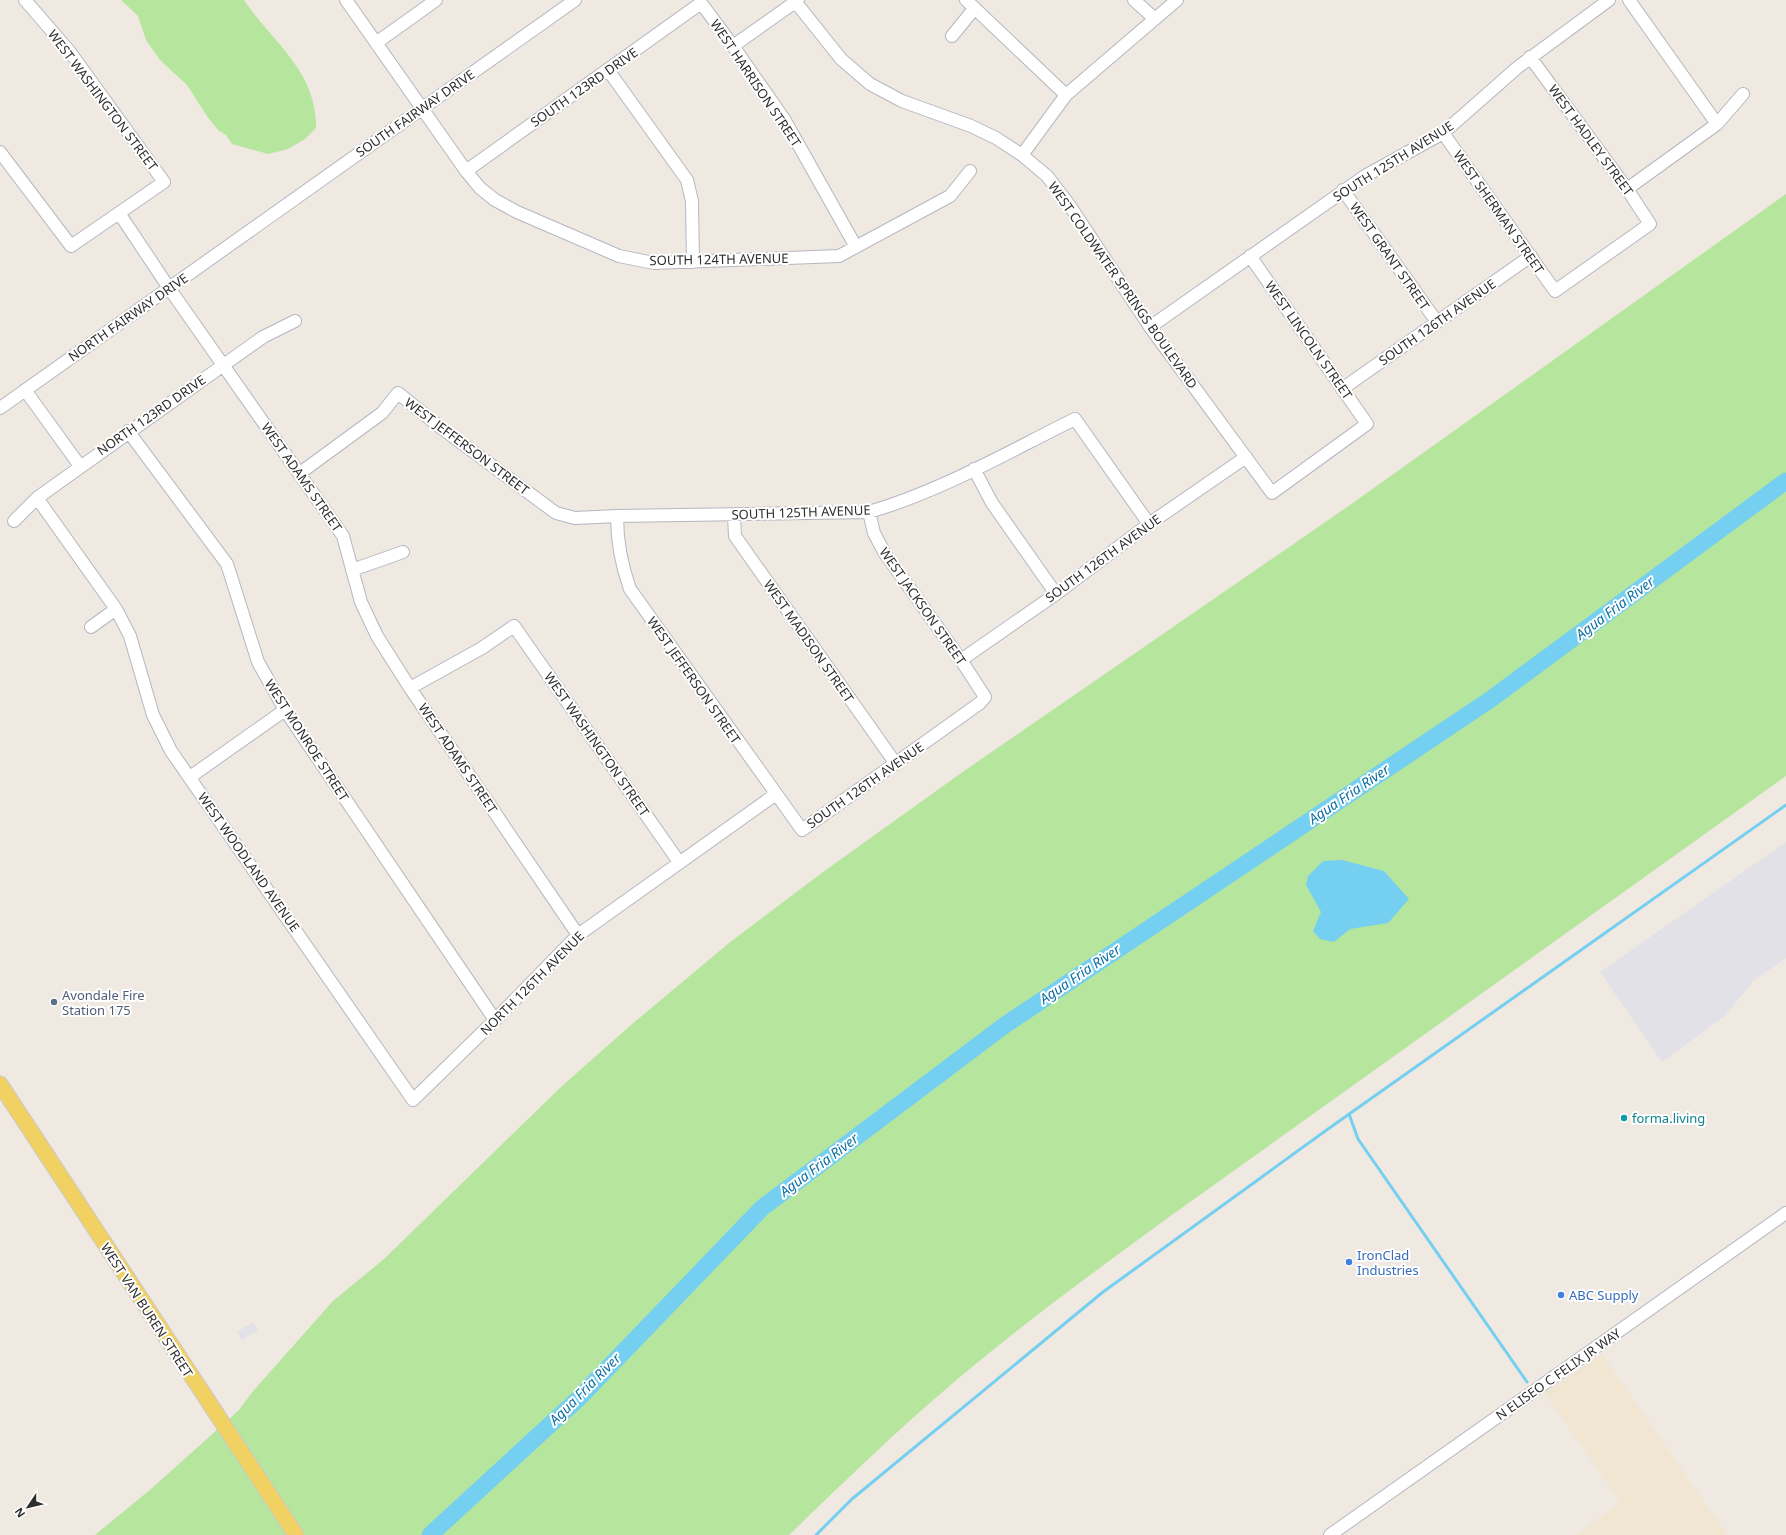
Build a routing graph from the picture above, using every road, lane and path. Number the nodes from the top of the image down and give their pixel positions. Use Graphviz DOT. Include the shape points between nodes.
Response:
graph roads {
  1 [pos="25,0"];
  2 [pos="346,0"];
  3 [pos="436,0"];
  4 [pos="575,0"];
  5 [pos="966,0"];
  6 [pos="1134,0"];
  7 [pos="1177,0"];
  8 [pos="1609,0"];
  9 [pos="1629,0"];
  10 [pos="796,1"];
  11 [pos="701,3"];
  12 [pos="974,9"];
  13 [pos="1155,19"];
  14 [pos="952,36"];
  15 [pos="376,43"];
  16 [pos="733,46"];
  17 [pos="1530,57"];
  18 [pos="608,70"];
  19 [pos="1743,94"];
  20 [pos="1066,95"];
  21 [pos="423,108"];
  22 [pos="1717,124"];
  23 [pos="1443,133"];
  24 [pos="0,152"];
  25 [pos="1022,155"];
  26 [pos="466,171"];
  27 [pos="970,171"];
  28 [pos="1627,189"];
  29 [pos="1343,190"];
  30 [pos="119,213"];
  31 [pos="256,226"];
  32 [pos="856,247"];
  33 [pos="1250,256"];
  34 [pos="1531,256"];
  35 [pos="693,262"];
  36 [pos="169,288"];
  37 [pos="1555,291"];
  38 [pos="295,321"];
  39 [pos="1437,322"];
  40 [pos="1150,327"];
  41 [pos="223,364"];
  42 [pos="1342,388"];
  43 [pos="25,390"];
  44 [pos="0,408"];
  45 [pos="128,431"];
  46 [pos="1246,457"];
  47 [pos="80,466"];
  48 [pos="974,469"];
  49 [pos="300,473"];
  50 [pos="1272,493"];
  51 [pos="37,498"];
  52 [pos="869,512"];
  53 [pos="556,513"];
  54 [pos="734,515"];
  55 [pos="617,516"];
  56 [pos="14,520"];
  57 [pos="1149,524"];
  58 [pos="403,552"];
  59 [pos="352,570"];
  60 [pos="1056,594"];
  61 [pos="116,610"];
  62 [pos="91,627"];
  63 [pos="961,660"];
  64 [pos="410,688"];
  65 [pos="985,697"];
  66 [pos="285,710"];
  67 [pos="896,764"];
  68 [pos="190,777"];
  69 [pos="776,794"];
  70 [pos="802,830"];
  71 [pos="680,862"];
  72 [pos="578,935"];
  73 [pos="495,1020"];
  74 [pos="2,1092"];
  75 [pos="413,1100"];
  76 [pos="1786,1213"];
  77 [pos="296,1535"];
  78 [pos="1330,1535"];
  1 -- 30 [label="street, WEST WASHINGTON STREET" via="70,52 164,182"];
  2 -- 15 [label="street"];
  3 -- 15 [label="street"];
  4 -- 21 [label="street, SOUTH FAIRWAY DRIVE"];
  5 -- 12 [label="street"];
  6 -- 13 [label="street"];
  7 -- 13 [label="street"];
  8 -- 17 [label="street, SOUTH 125TH AVENUE"];
  9 -- 22 [label="street"];
  10 -- 16 [label="street"];
  10 -- 25 [label="street, WEST COLDWATER SPRINGS BOULEVARD" via="841,58 870,84 902,101 971,126"];
  11 -- 16 [label="street, WEST HARRISON STREET"];
  11 -- 18 [label="street, SOUTH 123RD DRIVE"];
  12 -- 14 [label="street"];
  12 -- 20 [label="street"];
  13 -- 20 [label="street"];
  15 -- 21 [label="street"];
  16 -- 32 [label="street, WEST HARRISON STREET" via="784,120"];
  17 -- 23 [label="street, SOUTH 125TH AVENUE"];
  17 -- 28 [label="street, WEST HADLEY STREET"];
  18 -- 26 [label="street, SOUTH 123RD DRIVE"];
  18 -- 35 [label="street" via="687,180 692,200"];
  19 -- 22 [label="street"];
  20 -- 25 [label="street"];
  21 -- 26 [label="street"];
  21 -- 31 [label="street, SOUTH FAIRWAY DRIVE"];
  22 -- 28 [label="street"];
  23 -- 29 [label="street, SOUTH 125TH AVENUE"];
  23 -- 34 [label="street, WEST SHERMAN STREET"];
  24 -- 30 [label="street" via="71,246"];
  25 -- 40 [label="street, WEST COLDWATER SPRINGS BOULEVARD" via="1047,176 1070,206"];
  26 -- 35 [label="street, SOUTH 124TH AVENUE" via="480,188 495,200 619,256 654,263"];
  27 -- 32 [label="street, SOUTH 124TH AVENUE" via="950,196"];
  28 -- 37 [label="street, WEST HADLEY STREET" via="1650,224"];
  29 -- 33 [label="street, SOUTH 125TH AVENUE"];
  29 -- 39 [label="street, WEST GRANT STREET"];
  30 -- 36 [label="street, WEST ADAMS STREET"];
  31 -- 36 [label="street, NORTH FAIRWAY DRIVE"];
  32 -- 35 [label="street, SOUTH 124TH AVENUE" via="839,256"];
  33 -- 40 [label="street, SOUTH 125TH AVENUE"];
  33 -- 42 [label="street, WEST LINCOLN STREET"];
  34 -- 37 [label="street, WEST SHERMAN STREET"];
  34 -- 39 [label="street, SOUTH 126TH AVENUE"];
  36 -- 41 [label="street, WEST ADAMS STREET"];
  36 -- 43 [label="street, NORTH FAIRWAY DRIVE"];
  38 -- 41 [label="street, NORTH 123RD DRIVE" via="263,337"];
  39 -- 42 [label="street, SOUTH 126TH AVENUE"];
  40 -- 46 [label="street, WEST COLDWATER SPRINGS BOULEVARD"];
  41 -- 45 [label="street, NORTH 123RD DRIVE"];
  41 -- 49 [label="street, WEST ADAMS STREET"];
  42 -- 50 [label="street, WEST LINCOLN STREET" via="1367,424"];
  43 -- 44 [label="street, NORTH FAIRWAY DRIVE"];
  43 -- 47 [label="street"];
  45 -- 47 [label="street, NORTH 123RD DRIVE"];
  45 -- 66 [label="street, WEST MONROE STREET" via="227,564 258,662"];
  46 -- 50 [label="street, WEST COLDWATER SPRINGS BOULEVARD"];
  46 -- 57 [label="street, SOUTH 126TH AVENUE"];
  47 -- 51 [label="street, NORTH 123RD DRIVE"];
  48 -- 52 [label="street, SOUTH 125TH AVENUE" via="898,503"];
  48 -- 57 [label="street, SOUTH 125TH AVENUE" via="1075,419"];
  48 -- 60 [label="street" via="992,503"];
  49 -- 53 [label="street, WEST JEFFERSON STREET" via="382,413 398,394"];
  49 -- 59 [label="street, WEST ADAMS STREET" via="343,536"];
  51 -- 56 [label="street, NORTH 123RD DRIVE"];
  51 -- 61 [label="street, WEST WOODLAND AVENUE"];
  52 -- 54 [label="street, SOUTH 125TH AVENUE"];
  52 -- 63 [label="street, WEST JACKSON STREET" via="874,533 884,552"];
  53 -- 55 [label="street, SOUTH 125TH AVENUE" via="575,518"];
  54 -- 55 [label="street, SOUTH 125TH AVENUE"];
  54 -- 67 [label="street, WEST MADISON STREET" via="735,536"];
  55 -- 69 [label="street, WEST JEFFERSON STREET" via="617,540 630,589"];
  57 -- 60 [label="street, SOUTH 126TH AVENUE"];
  58 -- 59 [label="street"];
  59 -- 64 [label="street, WEST ADAMS STREET" via="361,602 377,636"];
  60 -- 63 [label="street, SOUTH 126TH AVENUE"];
  61 -- 62 [label="street"];
  61 -- 68 [label="street, WEST WOODLAND AVENUE" via="130,636 153,715 171,751"];
  63 -- 65 [label="street, WEST JACKSON STREET"];
  64 -- 71 [label="street, WEST WASHINGTON STREET" via="482,648 514,626"];
  64 -- 72 [label="street, WEST ADAMS STREET"];
  65 -- 67 [label="street, SOUTH 126TH AVENUE"];
  66 -- 68 [label="street"];
  66 -- 73 [label="street, WEST MONROE STREET"];
  67 -- 70 [label="street, SOUTH 126TH AVENUE"];
  68 -- 75 [label="street, WEST WOODLAND AVENUE"];
  69 -- 70 [label="street, WEST JEFFERSON STREET"];
  69 -- 71 [label="street"];
  71 -- 72 [label="street, NORTH 126TH AVENUE"];
  72 -- 73 [label="street, NORTH 126TH AVENUE"];
  73 -- 75 [label="street, NORTH 126TH AVENUE"];
  74 -- 77 [label="main road, WEST VAN BUREN STREET"];
  76 -- 78 [label="street, N ELISEO C FELIX JR WAY"];
}
